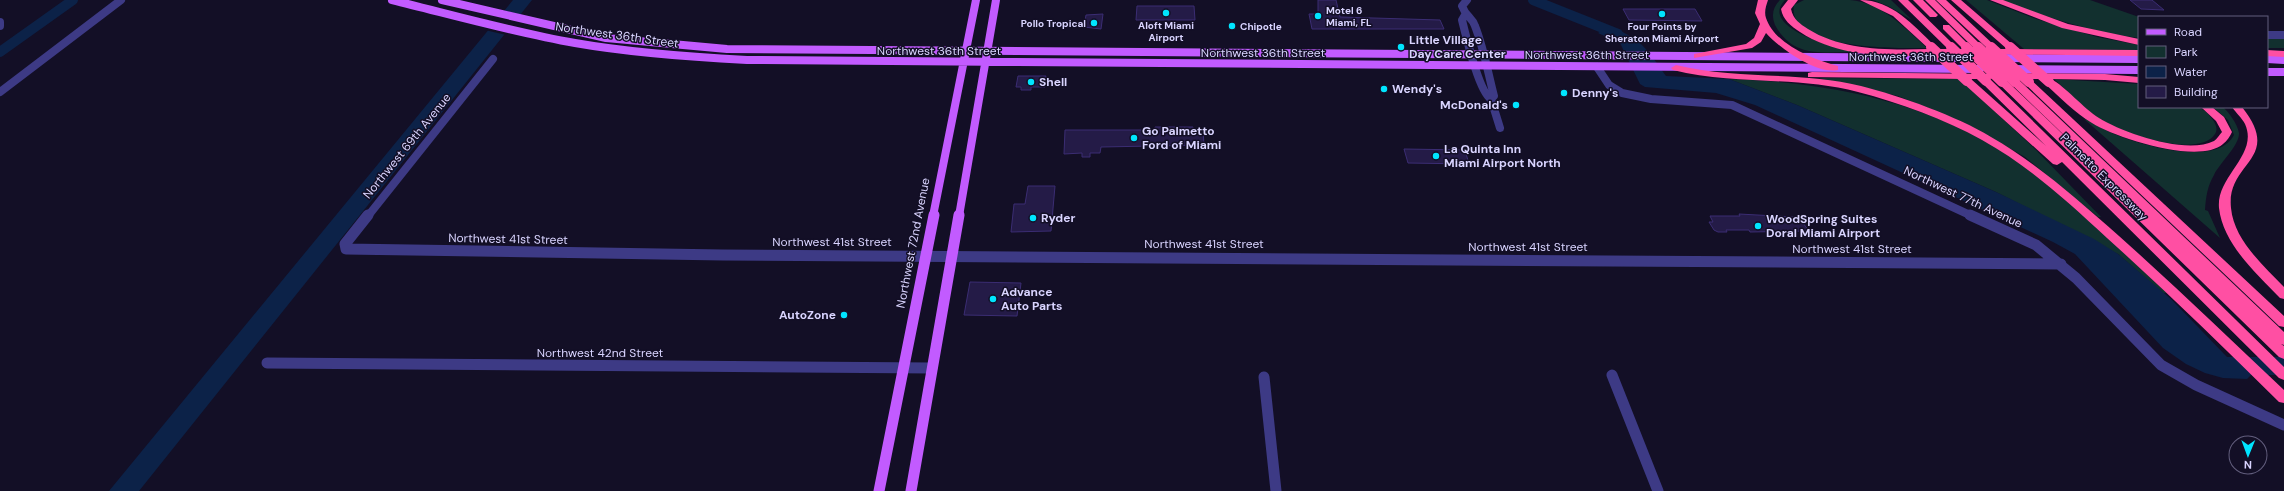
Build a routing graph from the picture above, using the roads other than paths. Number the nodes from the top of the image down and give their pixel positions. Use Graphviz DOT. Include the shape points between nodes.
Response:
graph roads {
  1 [pos="111,0"];
  2 [pos="121,0"];
  3 [pos="392,0"];
  4 [pos="442,0"];
  5 [pos="976,0"];
  6 [pos="996,0"];
  7 [pos="1467,0"];
  8 [pos="1763,0"];
  9 [pos="1793,0"];
  10 [pos="1864,0"];
  11 [pos="1903,0"];
  12 [pos="1918,0"];
  13 [pos="1930,0"];
  14 [pos="1941,0"];
  15 [pos="1956,0"];
  16 [pos="1995,0"];
  17 [pos="1465,15"];
  18 [pos="0,22"];
  19 [pos="1764,25"];
  20 [pos="0,26"];
  21 [pos="2268,35"];
  22 [pos="2284,35"];
  23 [pos="2138,42"];
  24 [pos="966,51"];
  25 [pos="987,51"];
  26 [pos="2138,53"];
  27 [pos="2268,54"];
  28 [pos="2284,54"];
  29 [pos="1354,55"];
  30 [pos="1472,56"];
  31 [pos="1485,56"];
  32 [pos="1697,56"];
  33 [pos="1800,57"];
  34 [pos="493,59"];
  35 [pos="2138,59"];
  36 [pos="2268,60"];
  37 [pos="2284,60"];
  38 [pos="964,63"];
  39 [pos="985,63"];
  40 [pos="1357,65"];
  41 [pos="1475,66"];
  42 [pos="1486,66"];
  43 [pos="1597,67"];
  44 [pos="1676,68"];
  45 [pos="1835,68"];
  46 [pos="2138,70"];
  47 [pos="2268,72"];
  48 [pos="2284,72"];
  49 [pos="1755,75"];
  50 [pos="2138,80"];
  51 [pos="0,83"];
  52 [pos="0,92"];
  53 [pos="1491,99"];
  54 [pos="2207,108"];
  55 [pos="2238,108"];
  56 [pos="1500,128"];
  57 [pos="2130,224"];
  58 [pos="346,249"];
  59 [pos="924,255"];
  60 [pos="950,255"];
  61 [pos="2061,264"];
  62 [pos="2284,295"];
  63 [pos="2284,323"];
  64 [pos="2284,340"];
  65 [pos="2284,354"];
  66 [pos="267,363"];
  67 [pos="903,367"];
  68 [pos="932,368"];
  69 [pos="1612,375"];
  70 [pos="2284,375"];
  71 [pos="1264,377"];
  72 [pos="2284,398"];
  73 [pos="2284,425"];
  74 [pos="879,491"];
  75 [pos="911,491"];
  76 [pos="1276,491"];
  77 [pos="1658,491"];
  1 -- 51 [label="street"];
  2 -- 52 [label="street"];
  3 -- 38 [label="main road, Northwest 36th Street" via="601,47 694,58 796,62"];
  4 -- 24 [label="main road, Northwest 36th Street" via="609,38 692,47"];
  5 -- 24 [label="main road, Northwest 72nd Avenue"];
  6 -- 25 [label="main road"];
  7 -- 17 [label="street" via="1462,6"];
  8 -- 19 [label="highway" via="1760,13"];
  9 -- 26 [label="highway" via="1786,9 1793,22 1811,36 1849,48"];
  10 -- 57 [label="highway, bridge" via="1896,14 2036,143"];
  11 -- 57 [label="highway, Palmetto Expressway, bridge"];
  12 -- 65 [label="highway, bridge"];
  13 -- 64 [label="highway, bridge"];
  14 -- 63 [label="highway, Palmetto Expressway, bridge"];
  15 -- 54 [label="highway, bridge" via="2049,82 2105,126 2136,139 2170,146 2212,145 2223,139 2226,132 2224,124"];
  16 -- 23 [label="highway" via="2065,26"];
  17 -- 30 [label="street" via="1462,20"];
  17 -- 31 [label="street" via="1473,21"];
  18 -- 20 [label="street"];
  19 -- 32 [label="highway" via="1758,40 1749,46"];
  19 -- 33 [label="highway" via="1787,49"];
  21 -- 22 [label="street"];
  24 -- 25 [label="main road, Northwest 36th Street"];
  24 -- 38 [label="main road, Northwest 72nd Avenue"];
  25 -- 29 [label="main road, Northwest 36th Street"];
  25 -- 39 [label="main road"];
  27 -- 28 [label="highway"];
  29 -- 30 [label="main road, Northwest 36th Street"];
  29 -- 40 [label="main road"];
  30 -- 31 [label="main road, Northwest 36th Street"];
  30 -- 41 [label="street"];
  31 -- 32 [label="main road, Northwest 36th Street"];
  31 -- 42 [label="street"];
  32 -- 33 [label="main road, Northwest 36th Street"];
  33 -- 35 [label="main road, Northwest 36th Street"];
  33 -- 45 [label="highway"];
  34 -- 58 [label="street, Northwest 69th Avenue" via="344,244"];
  36 -- 37 [label="main road"];
  38 -- 39 [label="main road, Northwest 36th Street"];
  38 -- 59 [label="main road, Northwest 72nd Avenue"];
  39 -- 40 [label="main road, Northwest 36th Street"];
  39 -- 60 [label="main road"];
  40 -- 41 [label="main road, Northwest 36th Street"];
  41 -- 42 [label="main road, Northwest 36th Street"];
  41 -- 53 [label="street" via="1486,96"];
  42 -- 43 [label="main road, Northwest 36th Street"];
  42 -- 53 [label="street" via="1494,96"];
  43 -- 44 [label="main road, Northwest 36th Street"];
  43 -- 61 [label="street, Northwest 77th Avenue" via="1611,88 1625,95 1718,101 1732,105 2036,245"];
  44 -- 45 [label="main road, Northwest 36th Street"];
  44 -- 49 [label="highway" via="1696,73"];
  45 -- 46 [label="main road, Northwest 36th Street"];
  47 -- 48 [label="main road"];
  49 -- 50 [label="highway" via="2062,76"];
  49 -- 72 [label="highway" via="1822,82 1879,95 1942,117 1998,145 2036,170 2083,209 2168,286"];
  53 -- 56 [label="street"];
  55 -- 62 [label="highway" via="2250,122 2255,140 2251,151 2228,184 2224,196 2227,218 2241,246"];
  57 -- 70 [label="highway, Palmetto Expressway"];
  58 -- 59 [label="street, Northwest 41st Street" via="723,255"];
  59 -- 60 [label="street, Northwest 41st Street"];
  59 -- 67 [label="main road, Northwest 72nd Avenue"];
  60 -- 61 [label="street, Northwest 41st Street"];
  60 -- 68 [label="main road"];
  61 -- 73 [label="street, Northwest 77th Avenue" via="2161,365 2196,385"];
  66 -- 67 [label="street, Northwest 42nd Street"];
  67 -- 68 [label="street, Northwest 42nd Street"];
  67 -- 74 [label="main road, Northwest 72nd Avenue"];
  68 -- 75 [label="main road"];
  69 -- 77 [label="street"];
  71 -- 76 [label="street"];
}
